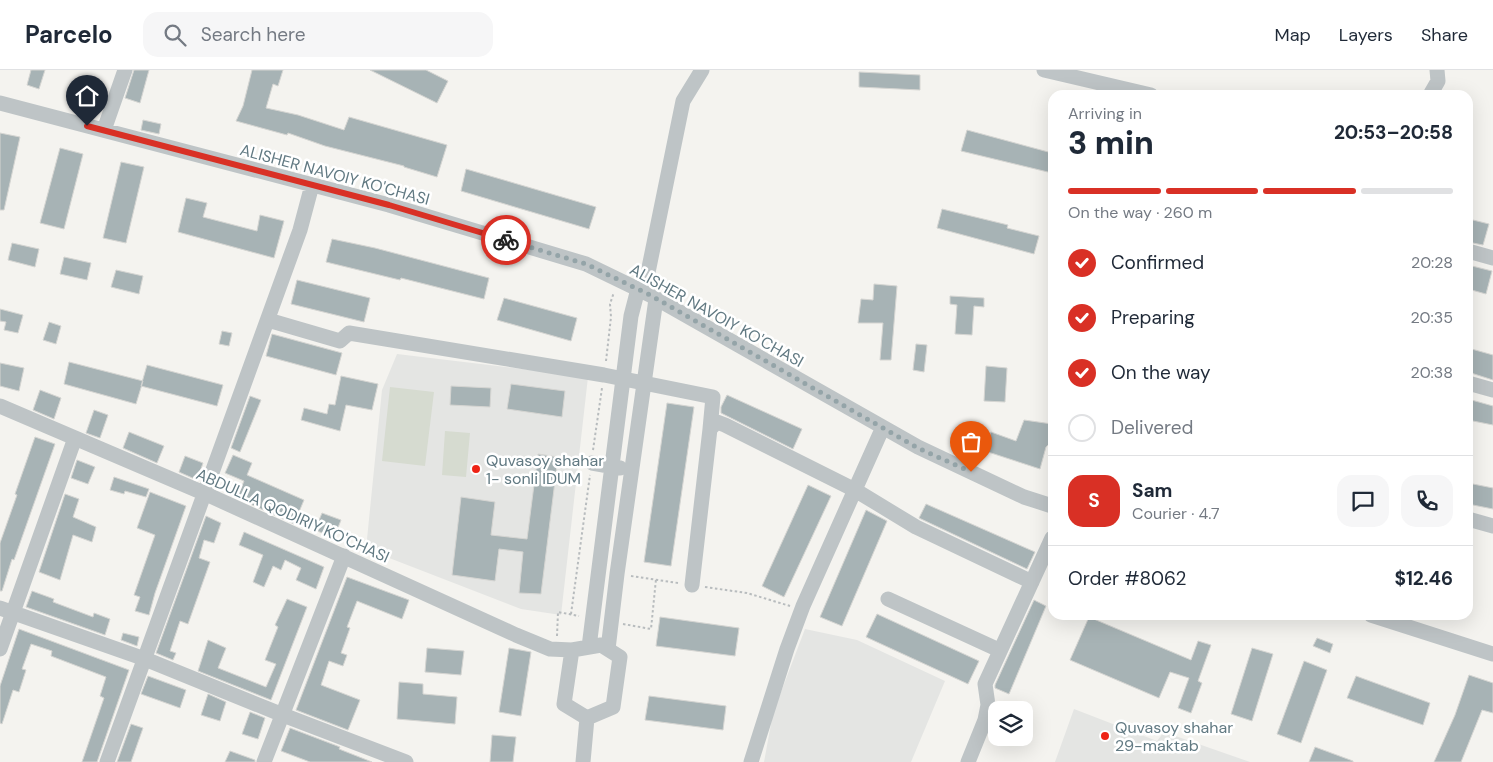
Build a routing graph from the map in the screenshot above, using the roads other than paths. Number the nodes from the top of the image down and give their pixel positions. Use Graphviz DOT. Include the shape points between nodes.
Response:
graph roads {
  1 [pos="125,70"];
  2 [pos="702,70"];
  3 [pos="1044,70"];
  4 [pos="1437,70"];
  5 [pos="1129,90"];
  6 [pos="1433,90"];
  7 [pos="0,103"];
  8 [pos="104,130"];
  9 [pos="312,185"];
  10 [pos="1473,252"];
  11 [pos="1493,258"];
  12 [pos="646,293"];
  13 [pos="268,320"];
  14 [pos="623,379"];
  15 [pos="644,384"];
  16 [pos="1473,384"];
  17 [pos="1493,390"];
  18 [pos="0,406"];
  19 [pos="883,427"];
  20 [pos="710,429"];
  21 [pos="75,438"];
  22 [pos="592,463"];
  23 [pos="612,466"];
  24 [pos="632,470"];
  25 [pos="855,490"];
  26 [pos="206,494"];
  27 [pos="1048,505"];
  28 [pos="1473,520"];
  29 [pos="1493,526"];
  30 [pos="1048,547"];
  31 [pos="344,556"];
  32 [pos="1032,582"];
  33 [pos="692,585"];
  34 [pos="888,599"];
  35 [pos="6,610"];
  36 [pos="1387,620"];
  37 [pos="589,647"];
  38 [pos="0,649"];
  39 [pos="608,649"];
  40 [pos="572,650"];
  41 [pos="999,650"];
  42 [pos="1493,654"];
  43 [pos="145,659"];
  44 [pos="283,715"];
  45 [pos="587,718"];
  46 [pos="107,762"];
  47 [pos="264,762"];
  48 [pos="406,762"];
  49 [pos="583,762"];
  50 [pos="751,762"];
  51 [pos="968,762"];
  1 -- 8 [label="street"];
  2 -- 12 [label="street" via="683,101"];
  3 -- 5 [label="street"];
  4 -- 6 [label="street" via="1438,81"];
  7 -- 8 [label="street, ALISHER NAVOIY KO'CHASI"];
  8 -- 9 [label="street, ALISHER NAVOIY KO'CHASI"];
  9 -- 12 [label="street, ALISHER NAVOIY KO'CHASI" via="586,264"];
  9 -- 13 [label="street" via="300,230"];
  10 -- 11 [label="street"];
  12 -- 14 [label="street" via="631,316"];
  12 -- 15 [label="street"];
  12 -- 19 [label="street, ALISHER NAVOIY KO'CHASI"];
  13 -- 14 [label="street" via="340,341 350,333"];
  13 -- 26 [label="street"];
  14 -- 15 [label="street"];
  14 -- 23 [label="street"];
  15 -- 20 [label="street" via="713,397"];
  15 -- 24 [label="street"];
  16 -- 17 [label="street"];
  18 -- 21 [label="street, ABDULLA QODIRIY KO'CHASI"];
  19 -- 25 [label="street"];
  19 -- 27 [label="street, ALISHER NAVOIY KO'CHASI" via="918,448 1024,497"];
  20 -- 25 [label="street" via="716,422 724,425"];
  20 -- 33 [label="street"];
  21 -- 26 [label="street, ABDULLA QODIRIY KO'CHASI"];
  21 -- 35 [label="street"];
  22 -- 23 [label="street"];
  23 -- 24 [label="street"];
  23 -- 37 [label="street"];
  24 -- 39 [label="street"];
  25 -- 32 [label="street" via="916,528"];
  25 -- 50 [label="street" via="793,633"];
  26 -- 31 [label="street, ABDULLA QODIRIY KO'CHASI"];
  26 -- 43 [label="street"];
  28 -- 29 [label="street"];
  30 -- 32 [label="street"];
  31 -- 40 [label="street, ABDULLA QODIRIY KO'CHASI" via="516,635 550,649"];
  31 -- 44 [label="street"];
  32 -- 41 [label="street"];
  34 -- 41 [label="street"];
  35 -- 38 [label="street"];
  35 -- 43 [label="street"];
  36 -- 42 [label="street"];
  37 -- 39 [label="street" via="601,644"];
  37 -- 40 [label="street"];
  39 -- 45 [label="street" via="620,657 613,707"];
  40 -- 45 [label="street" via="564,704"];
  41 -- 51 [label="street" via="984,684 988,705 985,720"];
  43 -- 44 [label="street"];
  43 -- 46 [label="street"];
  44 -- 47 [label="street"];
  44 -- 48 [label="street"];
  45 -- 49 [label="street"];
}
